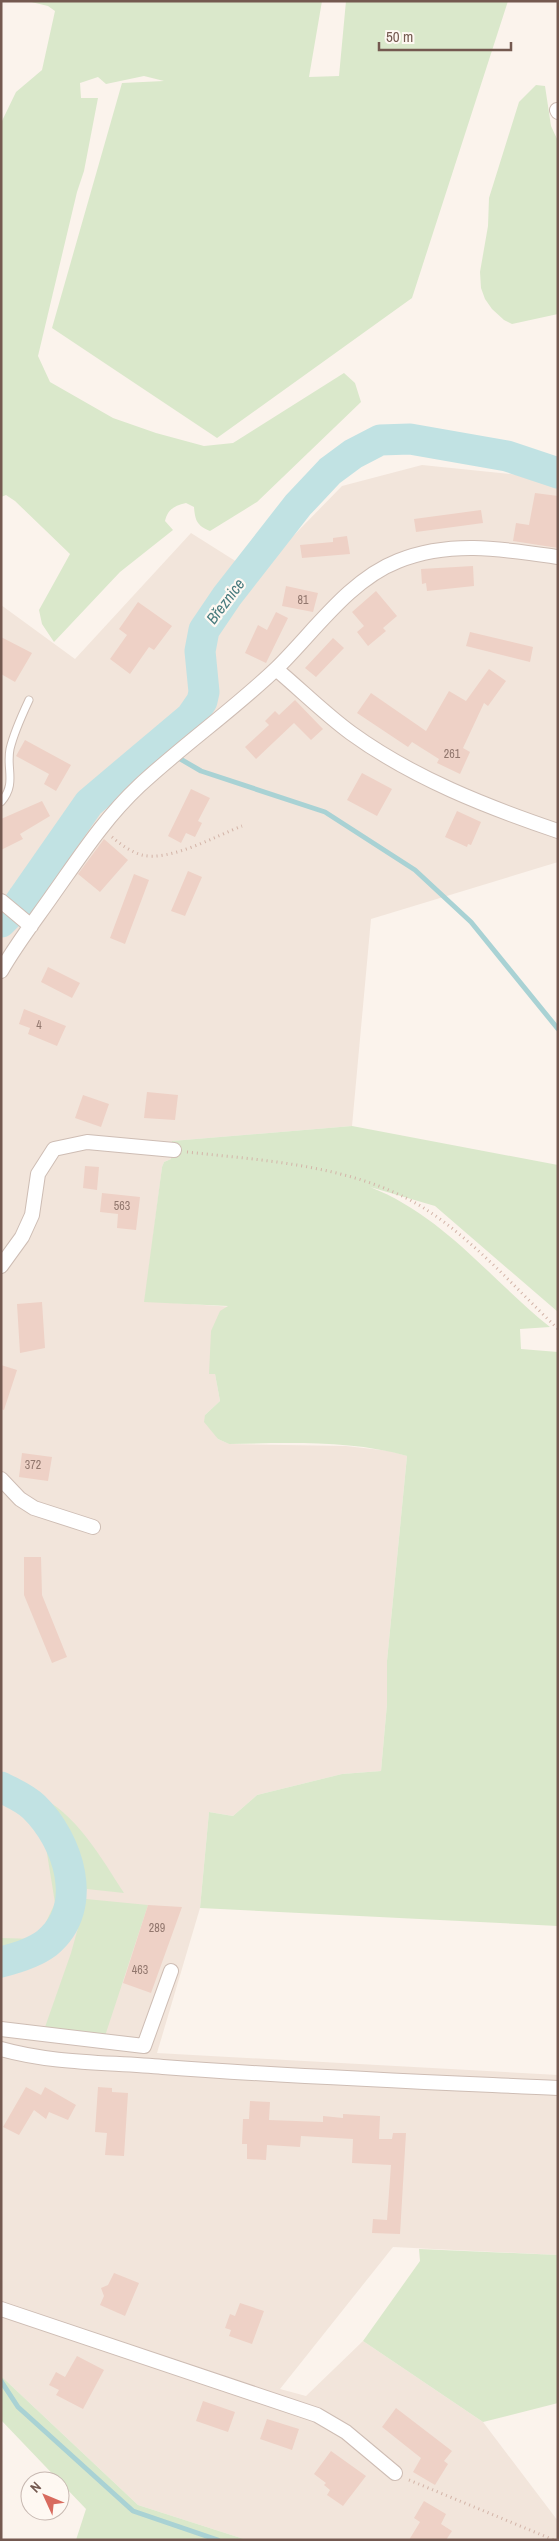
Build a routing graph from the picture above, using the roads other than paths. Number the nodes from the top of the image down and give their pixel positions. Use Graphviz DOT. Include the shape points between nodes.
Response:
graph roads {
  1 [pos="558,557"];
  2 [pos="276,669"];
  3 [pos="28,700"];
  4 [pos="1,802"];
  5 [pos="558,831"];
  6 [pos="3,902"];
  7 [pos="26,922"];
  8 [pos="1,971"];
  9 [pos="174,1150"];
  10 [pos="1,1266"];
  11 [pos="1,1479"];
  12 [pos="92,1527"];
  13 [pos="171,1971"];
  14 [pos="1,2029"];
  15 [pos="1,2049"];
  16 [pos="558,2088"];
  17 [pos="1,2309"];
  18 [pos="395,2473"];
  1 -- 2 [label="street" via="495,548 453,547 396,562 348,594"];
  2 -- 5 [label="street" via="352,734 394,760 424,777"];
  2 -- 7 [label="street" via="158,769 100,827"];
  3 -- 4 [label="lane" via="12,741 11,785"];
  6 -- 7 [label="street"];
  7 -- 8 [label="street"];
  9 -- 10 [label="street" via="88,1142 54,1149 38,1174 32,1215 22,1237"];
  11 -- 12 [label="street" via="34,1508"];
  13 -- 14 [label="street" via="144,2046"];
  15 -- 16 [label="street" via="68,2061"];
  17 -- 18 [label="street" via="317,2415 346,2432"];
}
